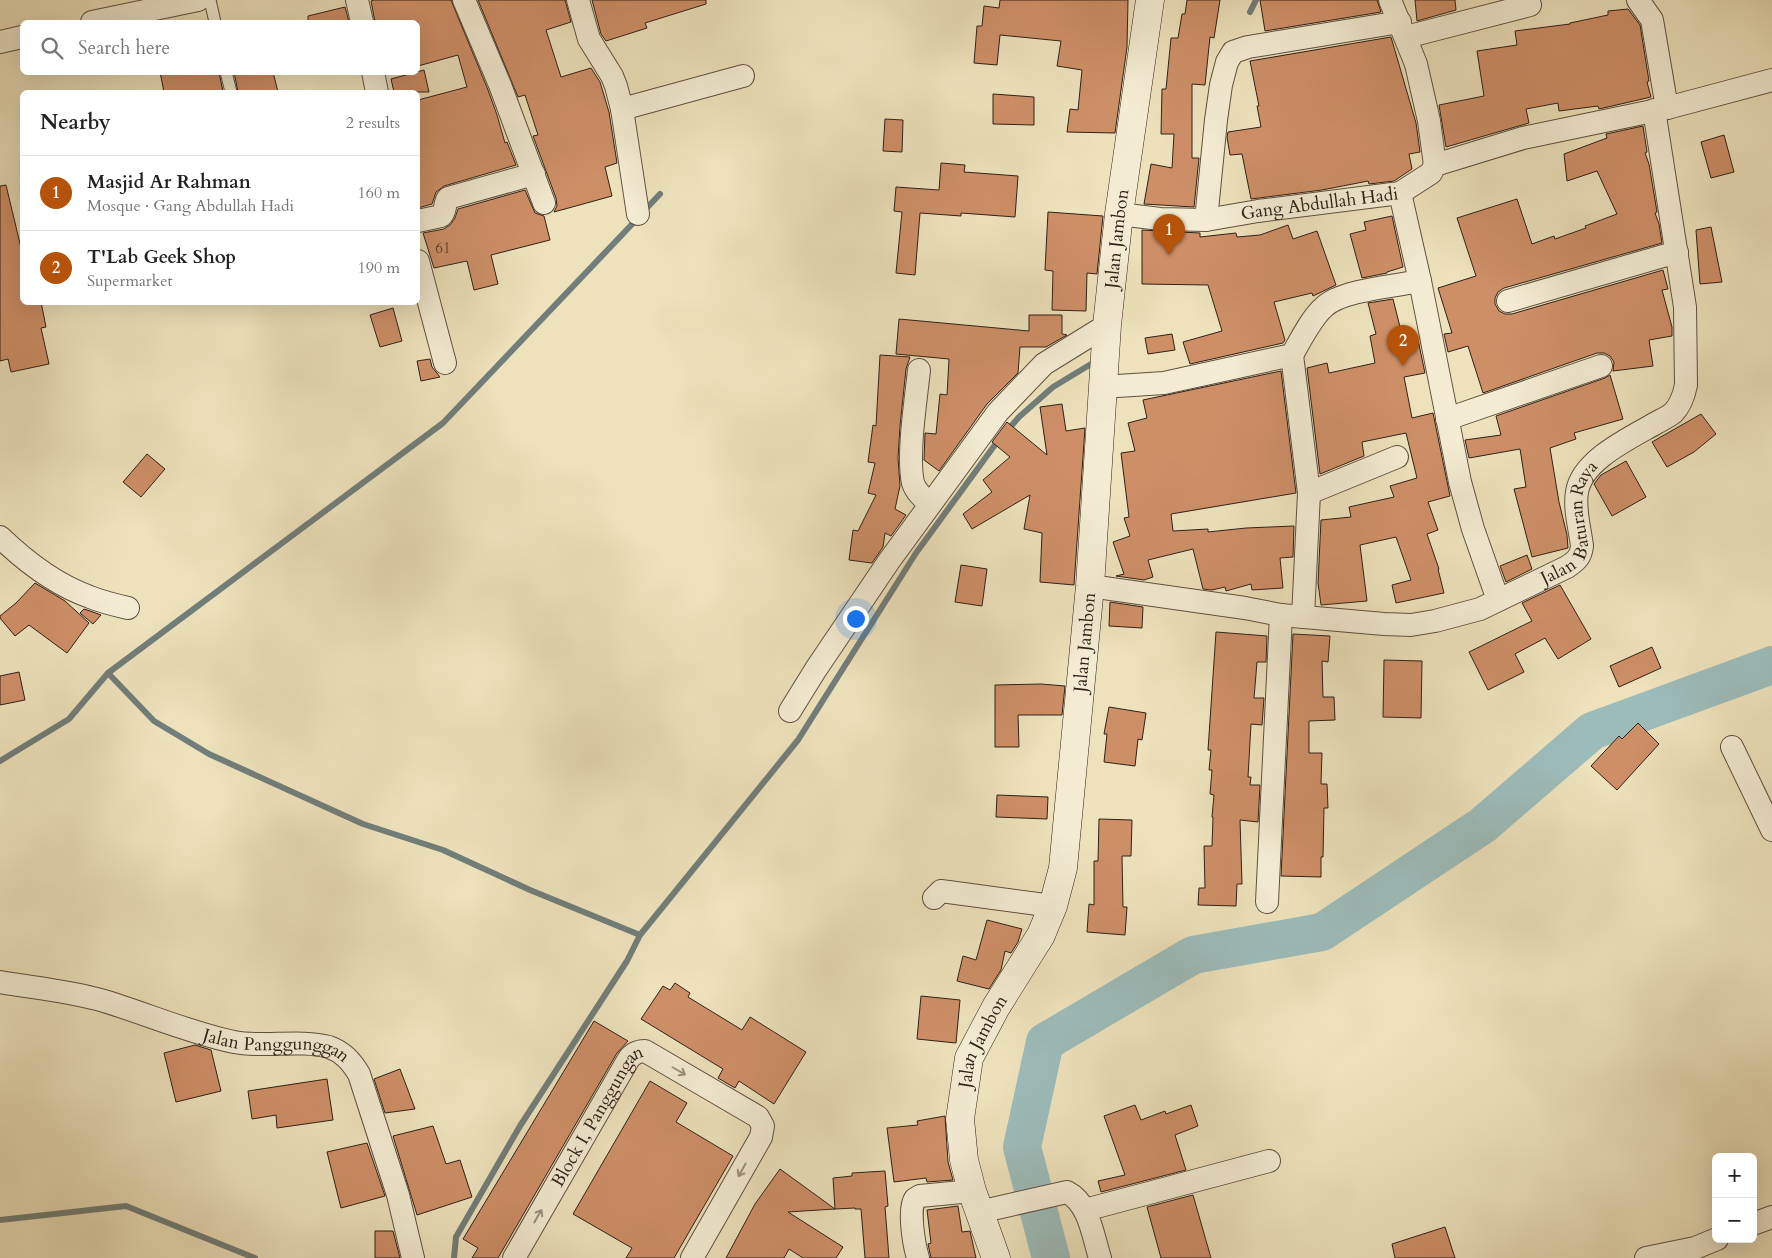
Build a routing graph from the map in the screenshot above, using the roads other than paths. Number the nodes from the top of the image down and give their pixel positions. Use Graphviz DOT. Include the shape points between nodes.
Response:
graph roads {
  1 [pos="198,0"];
  2 [pos="210,0"];
  3 [pos="357,0"];
  4 [pos="464,0"];
  5 [pos="578,0"];
  6 [pos="1150,0"];
  7 [pos="1390,0"];
  8 [pos="1638,0"];
  9 [pos="1530,6"];
  10 [pos="102,20"];
  11 [pos="215,20"];
  12 [pos="362,20"];
  13 [pos="1403,30"];
  14 [pos="20,37"];
  15 [pos="0,42"];
  16 [pos="227,75"];
  17 [pos="374,75"];
  18 [pos="743,76"];
  19 [pos="1772,80"];
  20 [pos="230,90"];
  21 [pos="378,90"];
  22 [pos="622,109"];
  23 [pos="1660,109"];
  24 [pos="1435,166"];
  25 [pos="534,174"];
  26 [pos="1400,194"];
  27 [pos="544,203"];
  28 [pos="638,214"];
  29 [pos="1119,214"];
  30 [pos="1206,220"];
  31 [pos="420,221"];
  32 [pos="1677,252"];
  33 [pos="420,269"];
  34 [pos="1420,281"];
  35 [pos="1508,301"];
  36 [pos="1107,325"];
  37 [pos="1292,355"];
  38 [pos="445,363"];
  39 [pos="1601,366"];
  40 [pos="919,370"];
  41 [pos="1102,387"];
  42 [pos="1447,419"];
  43 [pos="1397,457"];
  44 [pos="1309,493"];
  45 [pos="930,504"];
  46 [pos="0,537"];
  47 [pos="1090,586"];
  48 [pos="1498,600"];
  49 [pos="128,608"];
  50 [pos="1281,615"];
  51 [pos="1303,617"];
  52 [pos="790,711"];
  53 [pos="1732,747"];
  54 [pos="1772,830"];
  55 [pos="934,898"];
  56 [pos="1267,902"];
  57 [pos="1053,906"];
  58 [pos="0,982"];
  59 [pos="1269,1161"];
  60 [pos="975,1201"];
  61 [pos="1085,1210"];
  62 [pos="1772,1216"];
  63 [pos="1757,1222"];
  64 [pos="1712,1241"];
  65 [pos="413,1258"];
  66 [pos="514,1258"];
  67 [pos="692,1258"];
  68 [pos="918,1258"];
  69 [pos="996,1258"];
  70 [pos="1100,1258"];
  71 [pos="1646,1258"];
  1 -- 10 [label="street"];
  2 -- 11 [label="lane"];
  3 -- 12 [label="street"];
  4 -- 25 [label="street"];
  5 -- 22 [label="street" via="584,27 612,76"];
  6 -- 29 [label="main road, Jalan Jambon"];
  7 -- 13 [label="street"];
  8 -- 23 [label="street, Jalan Baturan Raya" via="1652,20"];
  9 -- 13 [label="street"];
  13 -- 24 [label="street" via="1416,64"];
  13 -- 30 [label="street" via="1248,47 1232,52 1221,85"];
  14 -- 15 [label="street"];
  16 -- 20 [label="lane"];
  17 -- 21 [label="street"];
  18 -- 22 [label="street"];
  19 -- 23 [label="street, Gang Abdullah Hadi"];
  22 -- 28 [label="street"];
  23 -- 24 [label="street, Gang Abdullah Hadi" via="1523,138"];
  23 -- 32 [label="street, Jalan Baturan Raya"];
  24 -- 26 [label="street, Gang Abdullah Hadi" via="1431,173"];
  25 -- 27 [label="street"];
  25 -- 31 [label="street" via="448,198 441,216"];
  26 -- 30 [label="street, Gang Abdullah Hadi"];
  26 -- 34 [label="street"];
  29 -- 30 [label="street, Gang Abdullah Hadi"];
  29 -- 36 [label="main road, Jalan Jambon"];
  32 -- 35 [label="street"];
  32 -- 48 [label="street, Jalan Baturan Raya" via="1685,307 1684,395 1673,413 1617,446 1585,472 1576,493 1582,546 1577,560"];
  33 -- 38 [label="street"];
  34 -- 37 [label="street" via="1354,293 1334,300 1318,313"];
  34 -- 42 [label="street"];
  36 -- 41 [label="main road, Jalan Jambon"];
  36 -- 45 [label="street" via="1044,364 1024,384 998,412"];
  37 -- 41 [label="street" via="1164,383"];
  37 -- 44 [label="street"];
  39 -- 42 [label="street"];
  40 -- 45 [label="street" via="912,474 916,490"];
  41 -- 47 [label="main road, Jalan Jambon"];
  42 -- 48 [label="street" via="1467,506"];
  43 -- 44 [label="street"];
  44 -- 51 [label="street"];
  45 -- 52 [label="street"];
  46 -- 49 [label="street" via="68,588"];
  47 -- 50 [label="street, Jalan Baturan Raya"];
  47 -- 57 [label="main road, Jalan Jambon" via="1063,868"];
  48 -- 51 [label="street, Jalan Baturan Raya" via="1460,615 1411,624"];
  50 -- 51 [label="street, Jalan Baturan Raya"];
  50 -- 56 [label="street"];
  53 -- 54 [label="street"];
  55 -- 57 [label="street" via="940,891"];
  57 -- 60 [label="main road, Jalan Jambon" via="1041,935 969,1058 960,1119 964,1160"];
  58 -- 65 [label="street, Jalan Panggunggan" via="103,1001 236,1042 314,1044 342,1053 359,1074 398,1195"];
  59 -- 61 [label="street"];
  60 -- 61 [label="street" via="1015,1202 1067,1192 1074,1195"];
  60 -- 68 [label="street" via="920,1196 915,1199 912,1207"];
  60 -- 69 [label="main road, Jalan Jambon"];
  61 -- 70 [label="street"];
  62 -- 63 [label="street"];
  64 -- 71 [label="street" via="1695,1248"];
  66 -- 67 [label="street, Block I, Panggungan, one-way" via="628,1060 645,1051 758,1117 763,1126 761,1137"];
}
